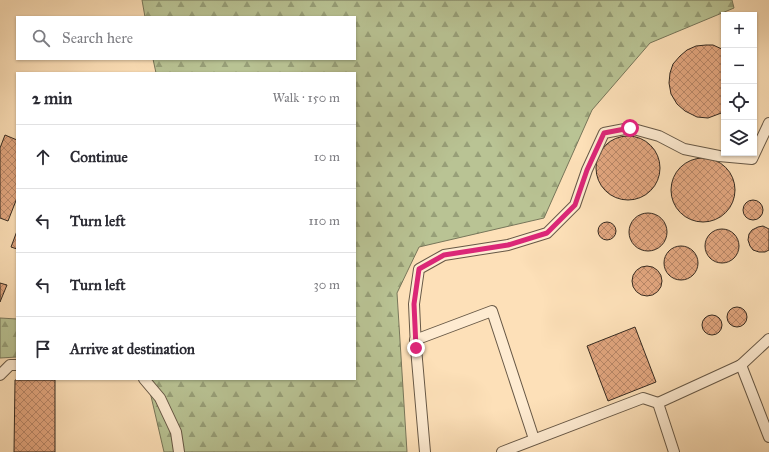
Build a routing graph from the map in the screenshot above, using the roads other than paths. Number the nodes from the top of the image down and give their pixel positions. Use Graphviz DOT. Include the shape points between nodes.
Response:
graph roads {
  1 [pos="769,123"];
  2 [pos="769,339"];
  3 [pos="415,340"];
  4 [pos="16,365"];
  5 [pos="741,365"];
  6 [pos="0,375"];
  7 [pos="145,380"];
  8 [pos="658,403"];
  9 [pos="769,437"];
  10 [pos="534,439"];
  11 [pos="179,452"];
  12 [pos="425,452"];
  13 [pos="502,452"];
  14 [pos="674,452"];
  1 -- 3 [label="lane" via="752,159 684,149 659,136 630,128 604,133 575,205 547,233 508,245 444,255 419,269 414,304"];
  2 -- 5 [label="lane"];
  3 -- 10 [label="lane" via="492,311"];
  3 -- 12 [label="lane"];
  4 -- 6 [label="lane" via="10,365"];
  5 -- 8 [label="lane"];
  5 -- 9 [label="lane"];
  7 -- 11 [label="lane" via="160,398 176,432"];
  8 -- 10 [label="lane" via="643,398"];
  8 -- 14 [label="lane"];
  10 -- 13 [label="lane"];
}
